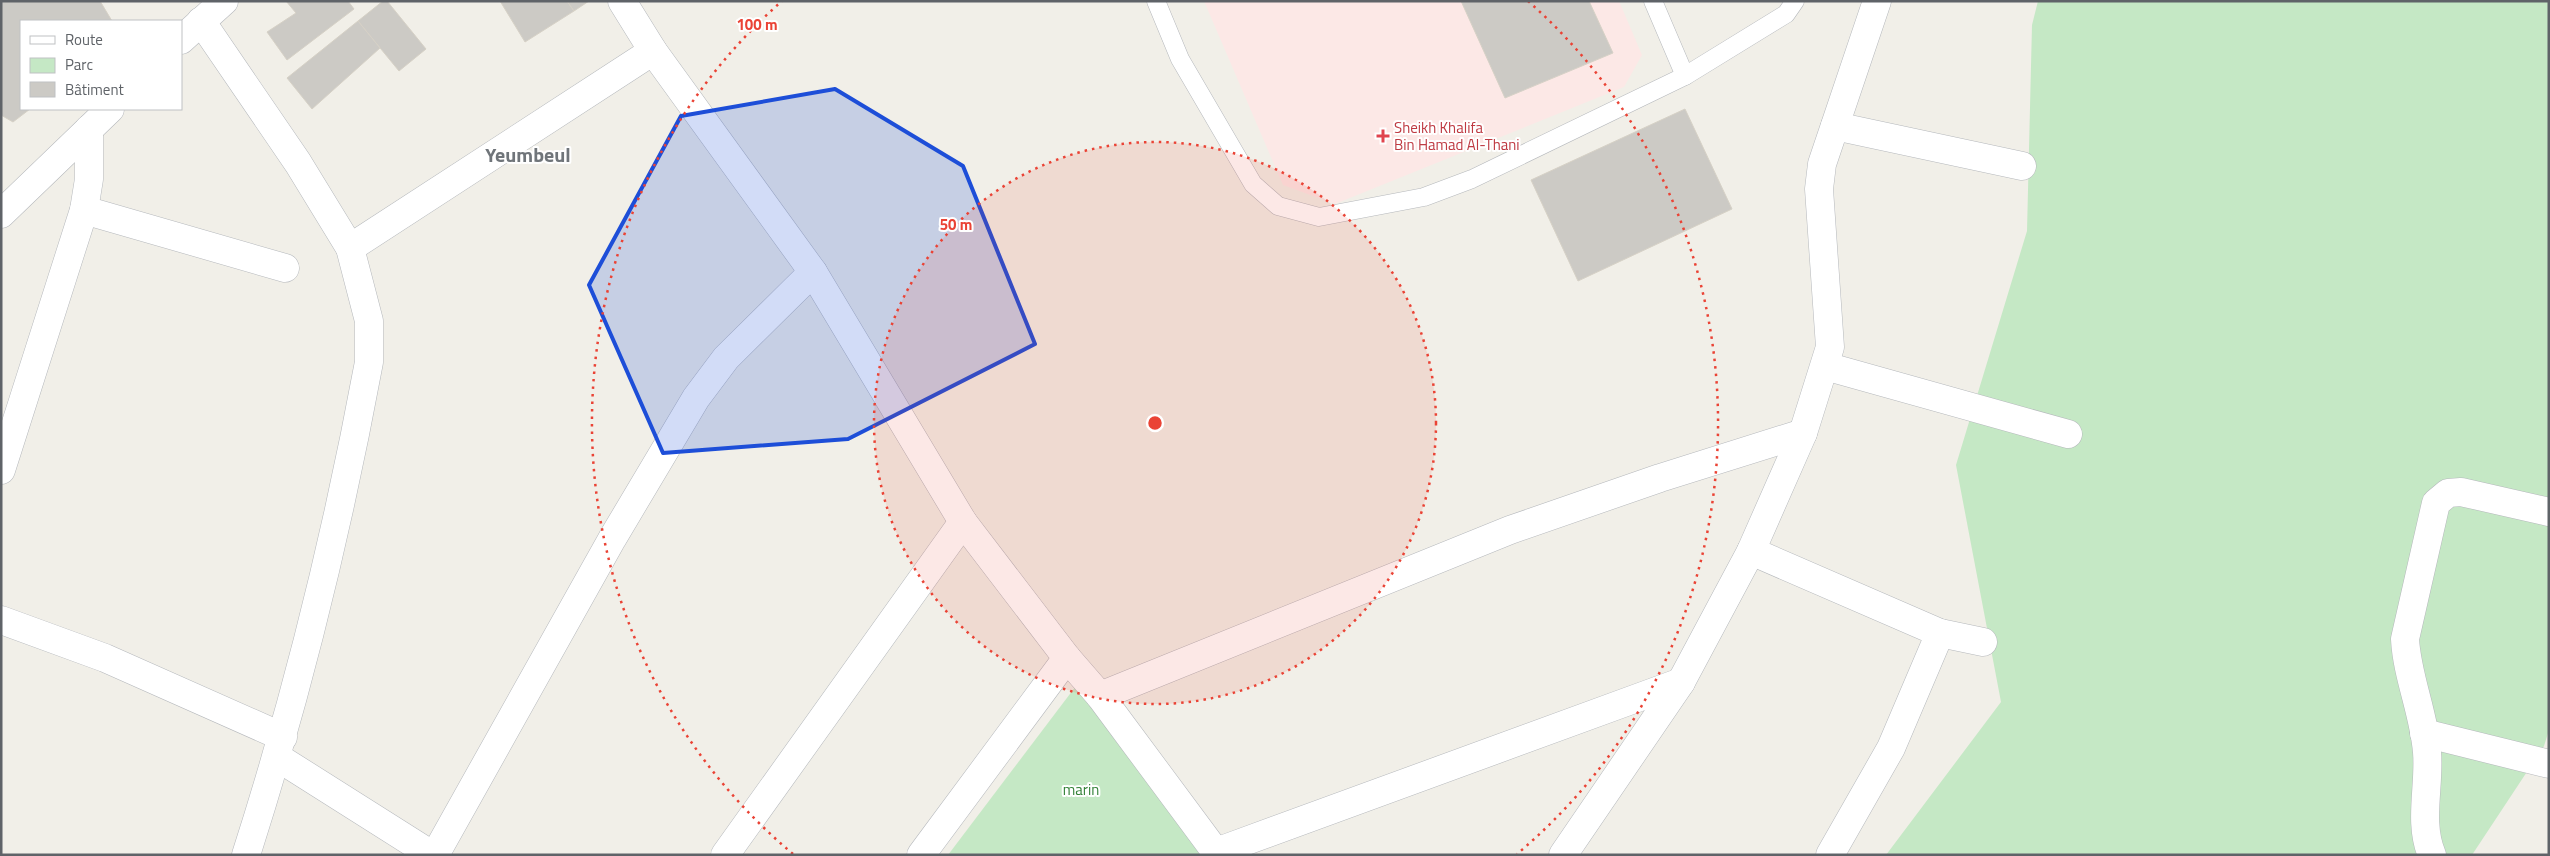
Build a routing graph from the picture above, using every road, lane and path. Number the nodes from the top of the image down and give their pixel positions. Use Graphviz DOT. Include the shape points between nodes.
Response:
graph roads {
  1 [pos="224,1"];
  2 [pos="622,1"];
  3 [pos="1156,1"];
  4 [pos="1653,1"];
  5 [pos="1795,1"];
  6 [pos="1877,1"];
  7 [pos="201,21"];
  8 [pos="182,39"];
  9 [pos="654,52"];
  10 [pos="1685,76"];
  11 [pos="109,110"];
  12 [pos="1835,126"];
  13 [pos="89,129"];
  14 [pos="2022,166"];
  15 [pos="84,210"];
  16 [pos="1,214"];
  17 [pos="350,248"];
  18 [pos="285,268"];
  19 [pos="813,272"];
  20 [pos="1825,366"];
  21 [pos="1803,434"];
  22 [pos="2068,434"];
  23 [pos="1,470"];
  24 [pos="2549,512"];
  25 [pos="963,522"];
  26 [pos="1751,551"];
  27 [pos="1,620"];
  28 [pos="1940,633"];
  29 [pos="1983,642"];
  30 [pos="1067,658"];
  31 [pos="1681,682"];
  32 [pos="1100,696"];
  33 [pos="2424,733"];
  34 [pos="280,747"];
  35 [pos="2549,764"];
  36 [pos="1217,853"];
  37 [pos="246,855"];
  38 [pos="433,855"];
  39 [pos="725,855"];
  40 [pos="921,855"];
  41 [pos="1563,855"];
  42 [pos="1830,855"];
  43 [pos="2432,855"];
  1 -- 7 [label="street"];
  2 -- 9 [label="street"];
  3 -- 10 [label="lane" via="1180,58 1253,184 1278,206 1319,217 1424,197 1472,179"];
  4 -- 10 [label="lane"];
  5 -- 10 [label="lane" via="1786,14"];
  6 -- 12 [label="street"];
  7 -- 8 [label="street"];
  7 -- 17 [label="street" via="298,164"];
  9 -- 17 [label="street"];
  9 -- 19 [label="street"];
  11 -- 13 [label="street"];
  12 -- 14 [label="street"];
  12 -- 20 [label="street" via="1822,164 1819,189 1830,347"];
  13 -- 15 [label="street" via="89,179"];
  13 -- 16 [label="street"];
  15 -- 18 [label="street"];
  15 -- 23 [label="street"];
  17 -- 34 [label="street" via="369,321 369,362 308,646"];
  19 -- 25 [label="street"];
  19 -- 38 [label="street" via="726,358 696,398"];
  20 -- 21 [label="street"];
  20 -- 22 [label="street"];
  21 -- 26 [label="street"];
  21 -- 32 [label="street" via="1660,478 1510,530"];
  24 -- 33 [label="street" via="2461,492 2448,494 2436,503 2405,639 2406,660"];
  25 -- 30 [label="street"];
  25 -- 39 [label="street"];
  26 -- 28 [label="street"];
  26 -- 31 [label="street"];
  27 -- 34 [label="street" via="105,658"];
  28 -- 29 [label="street"];
  28 -- 42 [label="street" via="1891,748"];
  30 -- 32 [label="street"];
  30 -- 40 [label="street"];
  31 -- 36 [label="street"];
  31 -- 41 [label="street"];
  32 -- 36 [label="street"];
  33 -- 35 [label="street"];
  33 -- 43 [label="street" via="2427,752 2426,831"];
  34 -- 37 [label="street"];
  34 -- 38 [label="street"];
}
